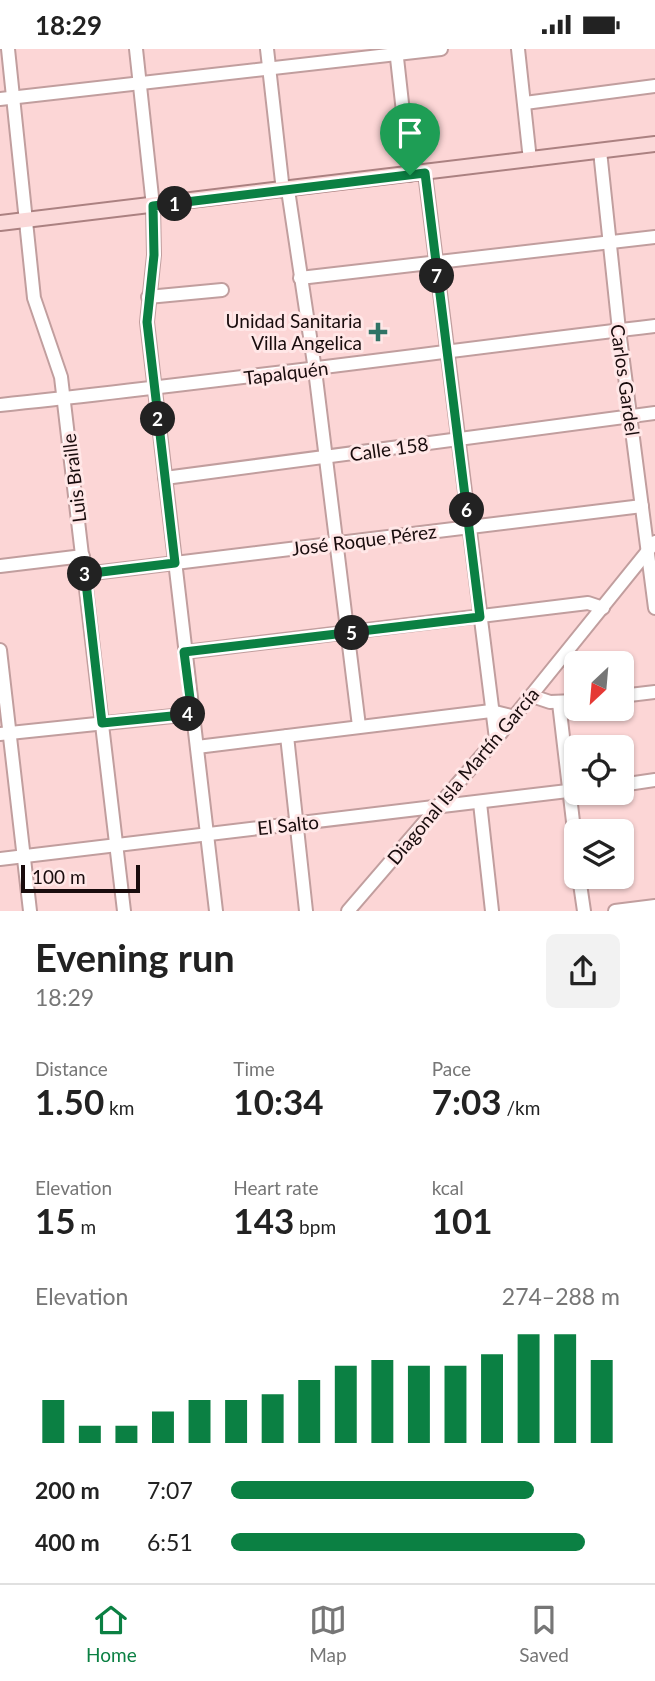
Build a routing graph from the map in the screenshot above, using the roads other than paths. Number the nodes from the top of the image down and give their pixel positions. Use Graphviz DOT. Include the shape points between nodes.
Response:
graph roads {
  1 [pos="8,49"];
  2 [pos="136,49"];
  3 [pos="267,49"];
  4 [pos="441,49"];
  5 [pos="518,49"];
  6 [pos="396,51"];
  7 [pos="269,68"];
  8 [pos="140,82"];
  9 [pos="655,86"];
  10 [pos="6,98"];
  11 [pos="525,103"];
  12 [pos="655,144"];
  13 [pos="600,151"];
  14 [pos="530,160"];
  15 [pos="425,173"];
  16 [pos="410,175"];
  17 [pos="286,191"];
  18 [pos="153,206"];
  19 [pos="26,220"];
  20 [pos="0,223"];
  21 [pos="655,237"];
  22 [pos="609,243"];
  23 [pos="436,262"];
  24 [pos="300,278"];
  25 [pos="222,290"];
  26 [pos="148,297"];
  27 [pos="655,325"];
  28 [pos="618,330"];
  29 [pos="447,350"];
  30 [pos="315,370"];
  31 [pos="154,388"];
  32 [pos="64,398"];
  33 [pos="0,405"];
  34 [pos="655,413"];
  35 [pos="630,416"];
  36 [pos="458,439"];
  37 [pos="326,458"];
  38 [pos="165,478"];
  39 [pos="642,506"];
  40 [pos="469,527"];
  41 [pos="335,544"];
  42 [pos="652,546"];
  43 [pos="83,556"];
  44 [pos="175,563"];
  45 [pos="0,566"];
  46 [pos="85,574"];
  47 [pos="654,592"];
  48 [pos="603,608"];
  49 [pos="655,608"];
  50 [pos="480,617"];
  51 [pos="346,634"];
  52 [pos="0,650"];
  53 [pos="184,652"];
  54 [pos="655,692"];
  55 [pos="634,694"];
  56 [pos="531,696"];
  57 [pos="564,702"];
  58 [pos="559,703"];
  59 [pos="491,711"];
  60 [pos="192,714"];
  61 [pos="514,717"];
  62 [pos="102,723"];
  63 [pos="359,726"];
  64 [pos="5,733"];
  65 [pos="287,736"];
  66 [pos="564,737"];
  67 [pos="496,739"];
  68 [pos="197,747"];
  69 [pos="655,781"];
  70 [pos="634,783"];
  71 [pos="564,792"];
  72 [pos="480,803"];
  73 [pos="436,808"];
  74 [pos="296,824"];
  75 [pos="208,834"];
  76 [pos="117,846"];
  77 [pos="23,856"];
  78 [pos="0,859"];
  79 [pos="581,889"];
  80 [pos="655,906"];
  81 [pos="30,911"];
  82 [pos="124,911"];
  83 [pos="216,911"];
  84 [pos="306,911"];
  85 [pos="348,911"];
  86 [pos="492,911"];
  87 [pos="584,911"];
  88 [pos="615,911"];
  1 -- 10 [label="street, Luis Braille"];
  2 -- 8 [label="street"];
  3 -- 7 [label="street"];
  4 -- 6 [label="street"];
  5 -- 11 [label="street"];
  6 -- 7 [label="street"];
  6 -- 16 [label="street"];
  7 -- 8 [label="street"];
  7 -- 17 [label="street"];
  8 -- 10 [label="street"];
  8 -- 18 [label="street"];
  9 -- 11 [label="street"];
  10 -- 19 [label="street, Luis Braille"];
  11 -- 14 [label="street"];
  12 -- 13 [label="main road"];
  13 -- 14 [label="main road"];
  13 -- 22 [label="street, Carlos Gardel"];
  14 -- 15 [label="main road"];
  15 -- 16 [label="main road"];
  15 -- 23 [label="street"];
  16 -- 17 [label="main road"];
  17 -- 18 [label="main road"];
  17 -- 24 [label="street"];
  18 -- 19 [label="main road"];
  18 -- 26 [label="street" via="154,255"];
  19 -- 20 [label="main road"];
  19 -- 32 [label="street, Luis Braille" via="34,297"];
  21 -- 22 [label="street"];
  22 -- 23 [label="street"];
  22 -- 28 [label="street, Carlos Gardel"];
  23 -- 24 [label="street"];
  23 -- 29 [label="street"];
  24 -- 30 [label="street"];
  25 -- 26 [label="street"];
  26 -- 31 [label="street"];
  27 -- 28 [label="street, Tapalquén"];
  28 -- 29 [label="street, Tapalquén"];
  28 -- 35 [label="street, Carlos Gardel"];
  29 -- 30 [label="street, Tapalquén"];
  29 -- 36 [label="street"];
  30 -- 31 [label="street, Tapalquén"];
  30 -- 37 [label="street"];
  31 -- 32 [label="street, Tapalquén"];
  31 -- 38 [label="street"];
  32 -- 33 [label="street, Tapalquén"];
  32 -- 43 [label="street, Luis Braille"];
  34 -- 35 [label="street, Calle 158"];
  35 -- 36 [label="street, Calle 158"];
  35 -- 39 [label="street, Carlos Gardel"];
  36 -- 37 [label="street, Calle 158"];
  36 -- 40 [label="street"];
  37 -- 38 [label="street, Calle 158"];
  37 -- 41 [label="street"];
  38 -- 44 [label="street"];
  39 -- 40 [label="street, José Roque Pérez"];
  39 -- 42 [label="street, Carlos Gardel"];
  40 -- 41 [label="street, José Roque Pérez"];
  40 -- 50 [label="street"];
  41 -- 44 [label="street, José Roque Pérez"];
  41 -- 51 [label="street"];
  42 -- 47 [label="street, Carlos Gardel"];
  42 -- 48 [label="street, Diagonal Isla Martín García"];
  43 -- 45 [label="street"];
  43 -- 46 [label="street, Luis Braille"];
  44 -- 46 [label="street, José Roque Pérez"];
  44 -- 53 [label="street"];
  46 -- 62 [label="street, Luis Braille"];
  47 -- 49 [label="street, Carlos Gardel"];
  48 -- 50 [label="street" via="587,603"];
  48 -- 56 [label="street, Diagonal Isla Martín García"];
  50 -- 51 [label="street"];
  50 -- 59 [label="street"];
  51 -- 53 [label="street"];
  51 -- 63 [label="street"];
  52 -- 64 [label="street"];
  53 -- 60 [label="street"];
  54 -- 55 [label="street"];
  56 -- 58 [label="street"];
  56 -- 61 [label="street, Diagonal Isla Martín García"];
  57 -- 58 [label="street"];
  58 -- 66 [label="street"];
  59 -- 61 [label="street"];
  59 -- 63 [label="street"];
  59 -- 67 [label="street"];
  60 -- 62 [label="street"];
  60 -- 68 [label="street"];
  61 -- 67 [label="street, Diagonal Isla Martín García"];
  62 -- 64 [label="street"];
  62 -- 76 [label="street, Luis Braille"];
  63 -- 65 [label="street"];
  64 -- 77 [label="street"];
  65 -- 68 [label="street"];
  65 -- 74 [label="street"];
  67 -- 73 [label="street, Diagonal Isla Martín García"];
  68 -- 75 [label="street"];
  69 -- 70 [label="street"];
  71 -- 72 [label="street, El Salto"];
  72 -- 73 [label="street, El Salto"];
  72 -- 86 [label="street"];
  73 -- 74 [label="street, El Salto"];
  73 -- 85 [label="street, Diagonal Isla Martín García"];
  74 -- 75 [label="street, El Salto"];
  74 -- 84 [label="street"];
  75 -- 76 [label="street, El Salto"];
  75 -- 83 [label="street"];
  76 -- 77 [label="street, El Salto"];
  76 -- 82 [label="street, Luis Braille"];
  77 -- 78 [label="street, El Salto"];
  77 -- 81 [label="street"];
  79 -- 87 [label="street"];
  80 -- 88 [label="street"];
}
